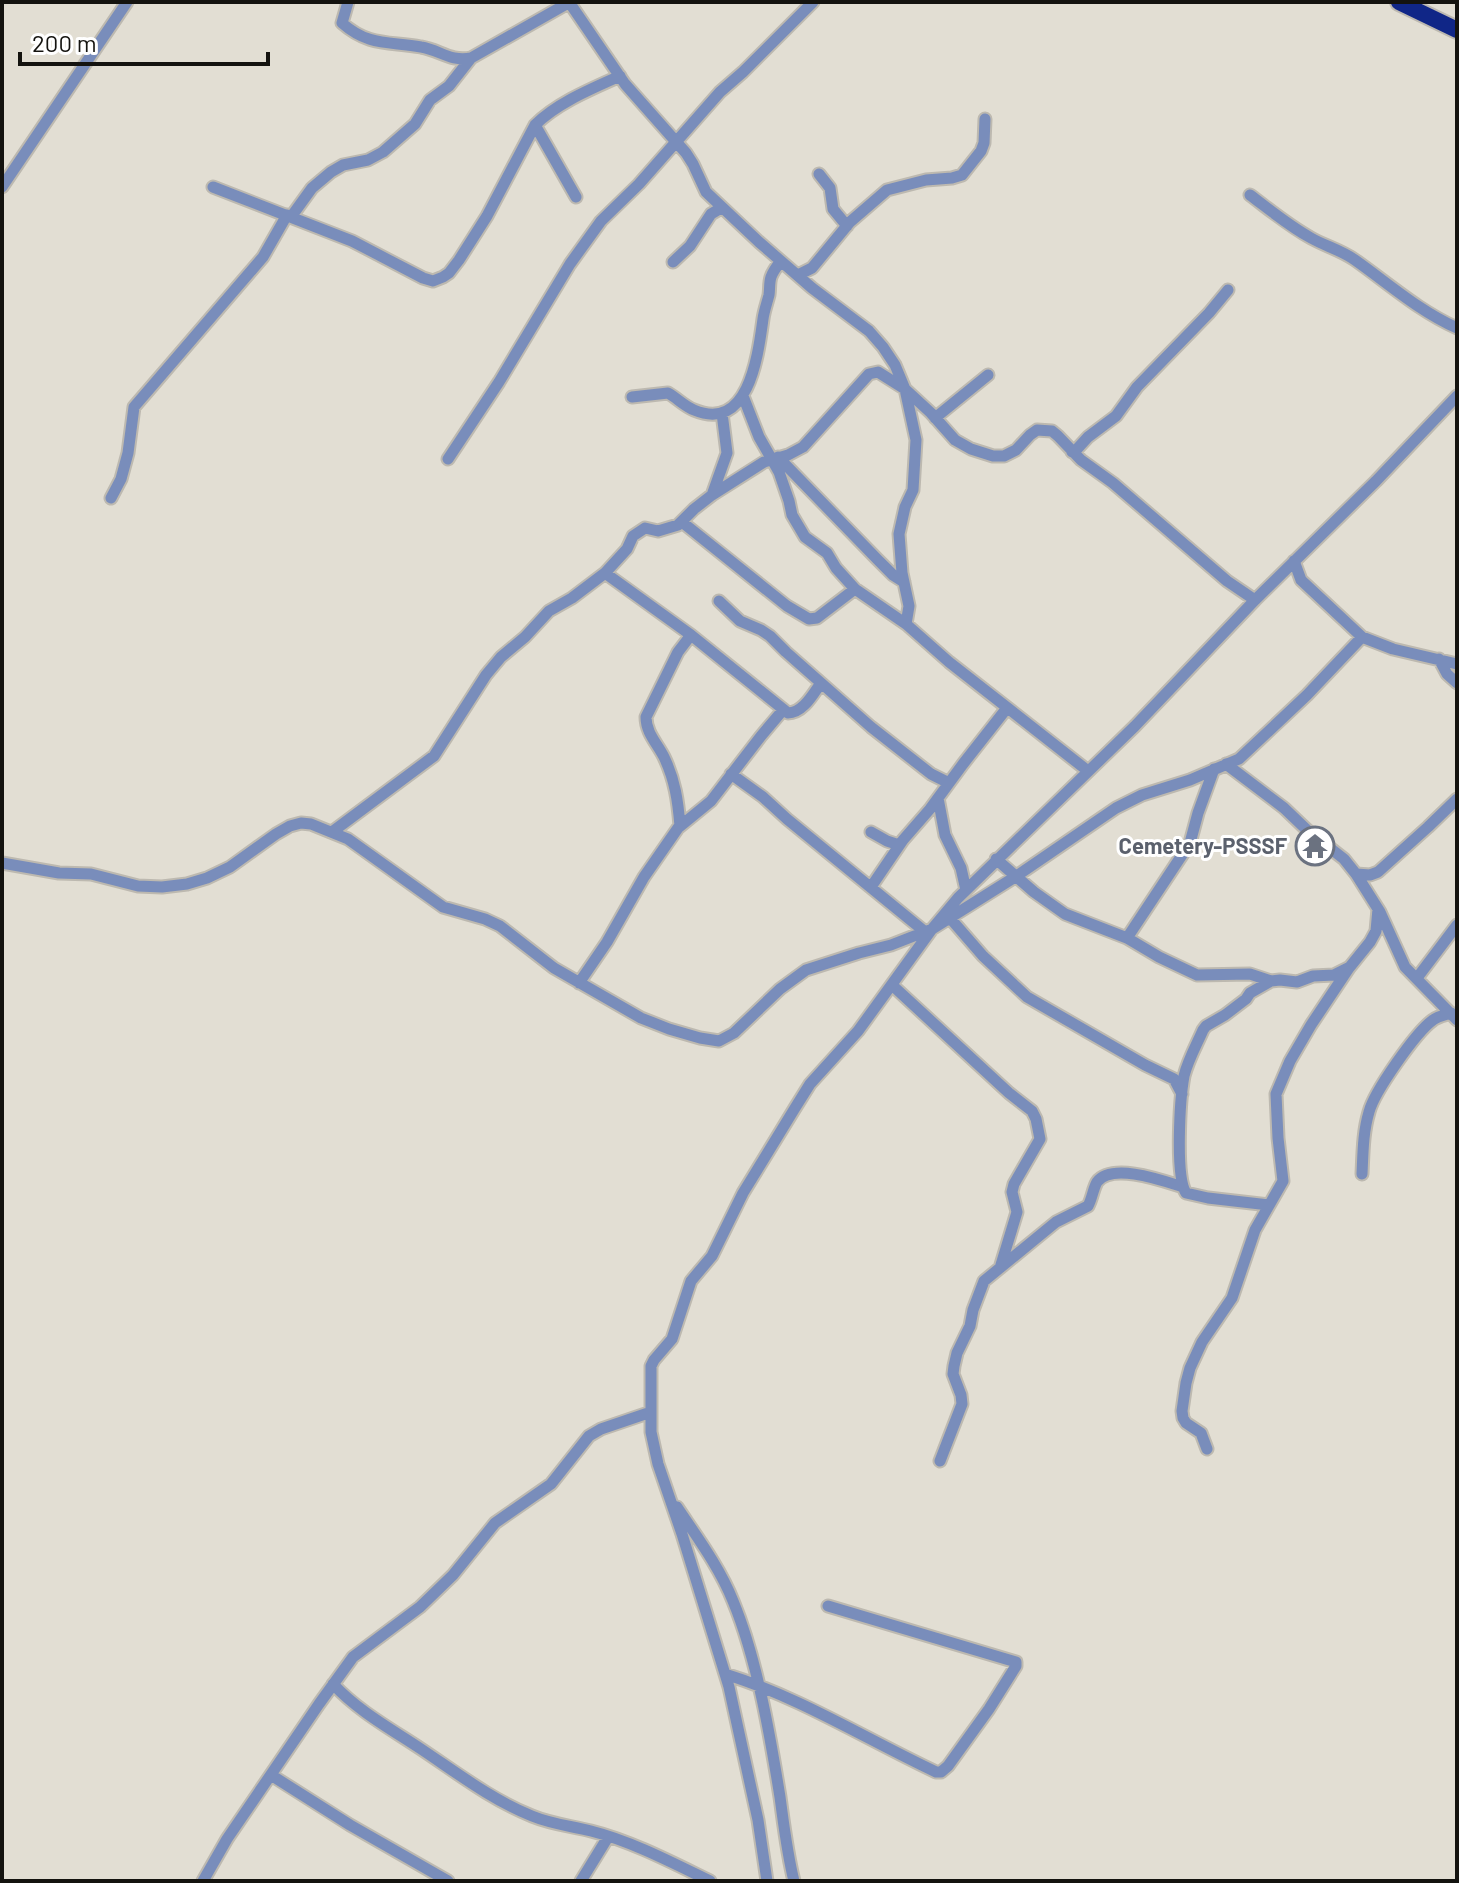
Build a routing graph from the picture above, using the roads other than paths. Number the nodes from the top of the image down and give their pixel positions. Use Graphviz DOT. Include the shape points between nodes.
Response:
graph roads {
  1 [pos="127,2"];
  2 [pos="348,2"];
  3 [pos="570,2"];
  4 [pos="813,2"];
  5 [pos="1399,2"];
  6 [pos="1457,30"];
  7 [pos="471,58"];
  8 [pos="620,76"];
  9 [pos="985,119"];
  10 [pos="535,125"];
  11 [pos="675,141"];
  12 [pos="819,174"];
  13 [pos="2,187"];
  14 [pos="213,187"];
  15 [pos="1250,195"];
  16 [pos="576,197"];
  17 [pos="721,208"];
  18 [pos="289,216"];
  19 [pos="847,226"];
  20 [pos="781,261"];
  21 [pos="673,262"];
  22 [pos="798,275"];
  23 [pos="1228,290"];
  24 [pos="1457,328"];
  25 [pos="988,375"];
  26 [pos="905,389"];
  27 [pos="743,396"];
  28 [pos="1457,396"];
  29 [pos="632,397"];
  30 [pos="722,413"];
  31 [pos="935,418"];
  32 [pos="1072,452"];
  33 [pos="775,458"];
  34 [pos="448,459"];
  35 [pos="712,495"];
  36 [pos="111,498"];
  37 [pos="682,522"];
  38 [pos="1294,561"];
  39 [pos="605,573"];
  40 [pos="904,582"];
  41 [pos="855,589"];
  42 [pos="1255,600"];
  43 [pos="719,601"];
  44 [pos="906,624"];
  45 [pos="691,635"];
  46 [pos="1362,637"];
  47 [pos="1439,659"];
  48 [pos="1457,664"];
  49 [pos="821,683"];
  50 [pos="1457,683"];
  51 [pos="1007,708"];
  52 [pos="783,710"];
  53 [pos="1226,764"];
  54 [pos="1214,769"];
  55 [pos="1088,771"];
  56 [pos="731,774"];
  57 [pos="949,783"];
  58 [pos="938,798"];
  59 [pos="1457,799"];
  60 [pos="680,826"];
  61 [pos="332,832"];
  62 [pos="871,832"];
  63 [pos="899,845"];
  64 [pos="996,859"];
  65 [pos="2,863"];
  66 [pos="1356,874"];
  67 [pos="1015,877"];
  68 [pos="871,887"];
  69 [pos="966,890"];
  70 [pos="1378,909"];
  71 [pos="950,918"];
  72 [pos="1457,925"];
  73 [pos="928,930"];
  74 [pos="1127,938"];
  75 [pos="1349,968"];
  76 [pos="1417,978"];
  77 [pos="1271,981"];
  78 [pos="579,983"];
  79 [pos="892,985"];
  80 [pos="1454,1016"];
  81 [pos="1182,1095"];
  82 [pos="1362,1174"];
  83 [pos="1183,1187"];
  84 [pos="1269,1205"];
  85 [pos="1000,1268"];
  86 [pos="651,1412"];
  87 [pos="1207,1449"];
  88 [pos="940,1461"];
  89 [pos="668,1493"];
  90 [pos="828,1606"];
  91 [pos="725,1674"];
  92 [pos="333,1684"];
  93 [pos="758,1686"];
  94 [pos="271,1775"];
  95 [pos="608,1837"];
  96 [pos="203,1881"];
  97 [pos="448,1881"];
  98 [pos="581,1881"];
  99 [pos="710,1881"];
  100 [pos="767,1881"];
  101 [pos="794,1881"];
  1 -- 13 [label="street"];
  2 -- 7 [label="street" via="342,23 361,36"];
  3 -- 7 [label="street"];
  3 -- 8 [label="street"];
  4 -- 11 [label="street"];
  5 -- 6 [label="highway"];
  7 -- 18 [label="street" via="430,100 415,124 383,152 331,172"];
  8 -- 10 [label="street"];
  8 -- 11 [label="street"];
  9 -- 19 [label="street" via="981,151 962,175 887,190"];
  10 -- 16 [label="street"];
  10 -- 18 [label="street" via="459,260 433,281"];
  11 -- 17 [label="street"];
  11 -- 34 [label="street" via="601,221 570,264"];
  12 -- 19 [label="street" via="830,188 833,209"];
  14 -- 18 [label="street"];
  15 -- 24 [label="street"];
  17 -- 20 [label="street"];
  17 -- 21 [label="street"];
  18 -- 36 [label="street" via="263,257 134,407 128,453"];
  19 -- 22 [label="street" via="812,268"];
  20 -- 22 [label="street"];
  20 -- 27 [label="street" via="771,279 760,346"];
  22 -- 26 [label="street" via="869,331 895,365"];
  23 -- 32 [label="street" via="1116,416"];
  25 -- 31 [label="street"];
  26 -- 31 [label="street"];
  26 -- 33 [label="street" via="878,372 869,374 803,447"];
  26 -- 40 [label="street" via="916,440 913,490 899,534"];
  27 -- 30 [label="street"];
  27 -- 33 [label="street" via="759,437"];
  28 -- 38 [label="street"];
  29 -- 30 [label="street" via="668,393 693,410"];
  30 -- 35 [label="street" via="727,453"];
  31 -- 32 [label="street" via="959,443 993,456 1011,454 1037,430 1052,431"];
  32 -- 42 [label="street"];
  33 -- 35 [label="street"];
  33 -- 40 [label="street"];
  33 -- 41 [label="street" via="803,535 827,553"];
  35 -- 37 [label="street"];
  37 -- 39 [label="street" via="658,531 643,528"];
  37 -- 41 [label="street" via="809,619"];
  38 -- 42 [label="street"];
  38 -- 46 [label="street" via="1301,580"];
  39 -- 45 [label="street"];
  39 -- 61 [label="street" via="549,611 501,657 434,756"];
  40 -- 44 [label="street"];
  41 -- 44 [label="street"];
  42 -- 55 [label="street"];
  43 -- 49 [label="street" via="740,621 770,636"];
  44 -- 51 [label="street"];
  45 -- 52 [label="street"];
  45 -- 60 [label="street" via="646,717 675,785"];
  46 -- 47 [label="street"];
  46 -- 53 [label="street" via="1248,753"];
  47 -- 48 [label="street"];
  47 -- 50 [label="street"];
  49 -- 52 [label="street" via="794,714"];
  49 -- 57 [label="street"];
  51 -- 55 [label="street"];
  51 -- 57 [label="street"];
  52 -- 56 [label="street"];
  53 -- 54 [label="street"];
  53 -- 66 [label="street"];
  54 -- 67 [label="street" via="1116,808"];
  54 -- 74 [label="street" via="1190,843"];
  55 -- 64 [label="street"];
  56 -- 60 [label="street" via="705,808"];
  56 -- 68 [label="street"];
  57 -- 58 [label="street"];
  58 -- 63 [label="street"];
  58 -- 69 [label="street" via="945,835"];
  59 -- 66 [label="street" via="1378,872"];
  60 -- 78 [label="street"];
  61 -- 65 [label="street" via="301,823 290,826 207,878 162,887"];
  61 -- 78 [label="street" via="443,907 500,926"];
  62 -- 63 [label="street"];
  63 -- 68 [label="street"];
  64 -- 67 [label="street"];
  64 -- 69 [label="street"];
  66 -- 70 [label="street"];
  67 -- 71 [label="street"];
  67 -- 74 [label="street" via="1065,914"];
  68 -- 73 [label="street"];
  69 -- 73 [label="street"];
  70 -- 75 [label="street" via="1376,931"];
  70 -- 76 [label="street" via="1405,967"];
  71 -- 73 [label="street"];
  71 -- 81 [label="street" via="1027,997 1174,1079"];
  72 -- 76 [label="street"];
  73 -- 78 [label="street" via="806,970 719,1041 641,1018"];
  73 -- 79 [label="street"];
  74 -- 77 [label="street" via="1197,975 1250,974"];
  75 -- 77 [label="street" via="1297,982"];
  75 -- 84 [label="street" via="1297,1049 1276,1094 1283,1181"];
  76 -- 80 [label="street"];
  77 -- 81 [label="street" via="1205,1027 1185,1073"];
  79 -- 85 [label="street" via="1036,1119 1040,1139 1014,1184 1017,1212"];
  79 -- 86 [label="street" via="810,1084 743,1193 712,1256 691,1281 672,1339 651,1366"];
  80 -- 82 [label="street" via="1431,1021 1371,1105"];
  81 -- 83 [label="street"];
  83 -- 84 [label="street" via="1186,1193 1208,1198"];
  83 -- 85 [label="street" via="1148,1177 1106,1176 1088,1206 1056,1222"];
  84 -- 87 [label="street" via="1232,1298 1202,1342 1186,1383 1183,1418 1201,1433"];
  85 -- 88 [label="street" via="984,1281 957,1353 953,1374 962,1404"];
  86 -- 89 [label="street" via="653,1443"];
  86 -- 92 [label="street" via="589,1436 551,1484 495,1523 453,1575 353,1657"];
  89 -- 91 [label="street"];
  89 -- 93 [label="street" via="733,1600"];
  90 -- 93 [label="street" via="1014,1660 1016,1666 967,1741 938,1773"];
  91 -- 93 [label="street"];
  91 -- 100 [label="street"];
  92 -- 94 [label="street"];
  92 -- 95 [label="street" via="352,1703 501,1801 532,1817"];
  93 -- 101 [label="street"];
  94 -- 96 [label="street"];
  94 -- 97 [label="street"];
  95 -- 98 [label="street"];
  95 -- 99 [label="street"];
}
